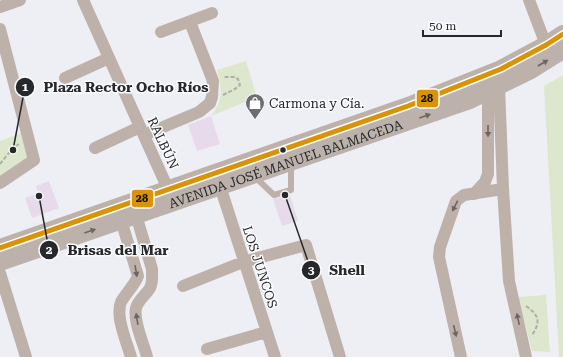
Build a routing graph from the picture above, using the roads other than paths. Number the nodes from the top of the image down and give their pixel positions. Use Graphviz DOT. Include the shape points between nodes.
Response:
graph roads {
  1 [pos="20,0"];
  2 [pos="82,0"];
  3 [pos="529,0"];
  4 [pos="0,7"];
  5 [pos="212,13"];
  6 [pos="190,22"];
  7 [pos="0,29"];
  8 [pos="161,32"];
  9 [pos="563,34"];
  10 [pos="555,48"];
  11 [pos="109,58"];
  12 [pos="65,78"];
  13 [pos="494,89"];
  14 [pos="142,131"];
  15 [pos="95,148"];
  16 [pos="292,161"];
  17 [pos="252,174"];
  18 [pos="0,183"];
  19 [pos="220,186"];
  20 [pos="168,189"];
  21 [pos="502,190"];
  22 [pos="474,194"];
  23 [pos="128,218"];
  24 [pos="0,248"];
  25 [pos="0,262"];
  26 [pos="243,262"];
  27 [pos="0,273"];
  28 [pos="183,286"];
  29 [pos="266,332"];
  30 [pos="206,349"];
  31 [pos="26,357"];
  32 [pos="131,357"];
  33 [pos="148,357"];
  34 [pos="275,357"];
  35 [pos="340,357"];
  36 [pos="461,357"];
  37 [pos="526,357"];
  1 -- 4 [label="street"];
  2 -- 11 [label="street, RALBÚN"];
  3 -- 10 [label="street"];
  5 -- 6 [label="street"];
  6 -- 8 [label="street"];
  6 -- 14 [label="street" via="211,77 213,88 210,101 199,112"];
  7 -- 18 [label="street" via="34,160"];
  9 -- 10 [label="main road, AVENIDA JOSÉ MANUEL BALMACEDA"];
  13 -- 10 [label="main road, AVENIDA JOSÉ MANUEL BALMACEDA, one-way" via="529,71"];
  10 -- 20 [label="main road, AVENIDA JOSÉ MANUEL BALMACEDA" via="408,106"];
  11 -- 12 [label="street"];
  11 -- 14 [label="street, RALBÚN"];
  16 -- 13 [label="main road, AVENIDA JOSÉ MANUEL BALMACEDA, one-way" via="470,100"];
  13 -- 21 [label="street"];
  13 -- 22 [label="street, one-way" via="488,174 485,182"];
  14 -- 15 [label="street"];
  14 -- 20 [label="street, RALBÚN"];
  16 -- 17 [label="main road, AVENIDA JOSÉ MANUEL BALMACEDA"];
  16 -- 17 [label="lane" via="291,190 274,195"];
  17 -- 19 [label="main road, AVENIDA JOSÉ MANUEL BALMACEDA"];
  19 -- 23 [label="main road, AVENIDA JOSÉ MANUEL BALMACEDA"];
  19 -- 26 [label="street, LOS JUNCOS"];
  20 -- 24 [label="main road, AVENIDA JOSÉ MANUEL BALMACEDA"];
  21 -- 22 [label="street"];
  37 -- 21 [label="street, one-way" via="509,281"];
  22 -- 36 [label="street, one-way" via="464,195 456,201 438,257"];
  25 -- 23 [label="main road, AVENIDA JOSÉ MANUEL BALMACEDA, one-way"];
  23 -- 32 [label="street, one-way" via="138,276 121,302 119,310"];
  33 -- 23 [label="street, one-way" via="136,309 138,302 150,287 152,269"];
  26 -- 28 [label="street"];
  26 -- 29 [label="street, LOS JUNCOS"];
  26 -- 35 [label="street" via="306,245"];
  27 -- 31 [label="street"];
  29 -- 30 [label="street"];
  29 -- 34 [label="street, LOS JUNCOS"];
}
